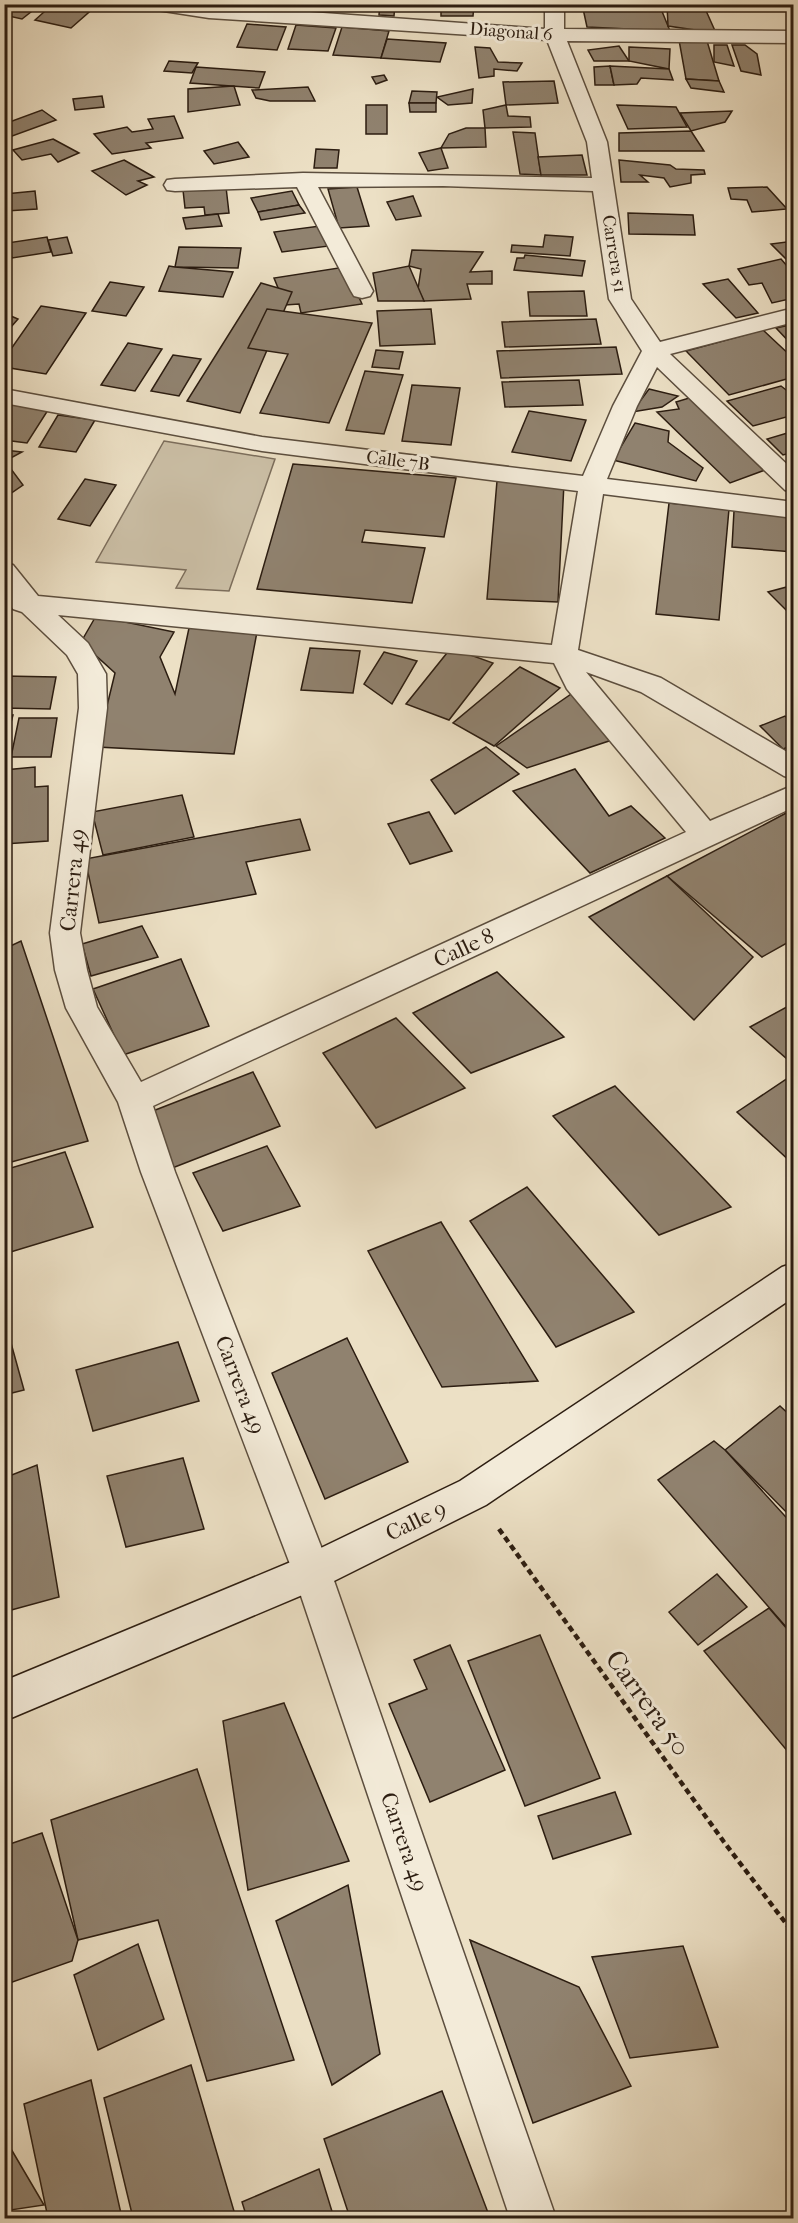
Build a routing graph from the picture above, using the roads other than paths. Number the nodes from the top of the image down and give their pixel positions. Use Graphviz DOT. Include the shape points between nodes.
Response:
graph roads {
  1 [pos="157,4"];
  2 [pos="554,4"];
  3 [pos="555,35"];
  4 [pos="794,37"];
  5 [pos="303,179"];
  6 [pos="175,185"];
  7 [pos="603,185"];
  8 [pos="362,291"];
  9 [pos="794,315"];
  10 [pos="654,351"];
  11 [pos="4,396"];
  12 [pos="592,485"];
  13 [pos="794,485"];
  14 [pos="794,510"];
  15 [pos="4,571"];
  16 [pos="17,602"];
  17 [pos="564,655"];
  18 [pos="794,769"];
  19 [pos="794,795"];
  20 [pos="706,836"];
  21 [pos="134,1100"];
  22 [pos="794,1278"];
  23 [pos="312,1572"];
  24 [pos="4,1701"];
  25 [pos="533,2218"];
  1 -- 3 [label="street, Diagonal 6" via="209,12"];
  2 -- 3 [label="street, Carrera 51"];
  3 -- 4 [label="street, Diagonal 6"];
  3 -- 7 [label="street, Carrera 51" via="597,142"];
  5 -- 6 [label="street"];
  5 -- 7 [label="street" via="481,179"];
  5 -- 8 [label="street"];
  7 -- 10 [label="street, Carrera 51" via="620,299"];
  9 -- 10 [label="street"];
  10 -- 12 [label="street" via="625,406"];
  10 -- 13 [label="street, Carrera 51"];
  11 -- 12 [label="street, Calle 7B" via="262,444"];
  12 -- 14 [label="street, Calle 7B"];
  12 -- 17 [label="street"];
  15 -- 16 [label="street, Carrera 49"];
  16 -- 17 [label="street"];
  16 -- 21 [label="street, Carrera 49" via="78,649 92,674 93,708 65,933 82,1008"];
  17 -- 18 [label="street" via="651,685"];
  17 -- 20 [label="street" via="577,682"];
  19 -- 20 [label="street, Calle 8"];
  20 -- 21 [label="street, Calle 8"];
  21 -- 23 [label="street, Carrera 49"];
  22 -- 23 [label="street, Calle 9" via="473,1492"];
  23 -- 24 [label="street, Calle 9"];
  23 -- 25 [label="street, Carrera 49"];
}
